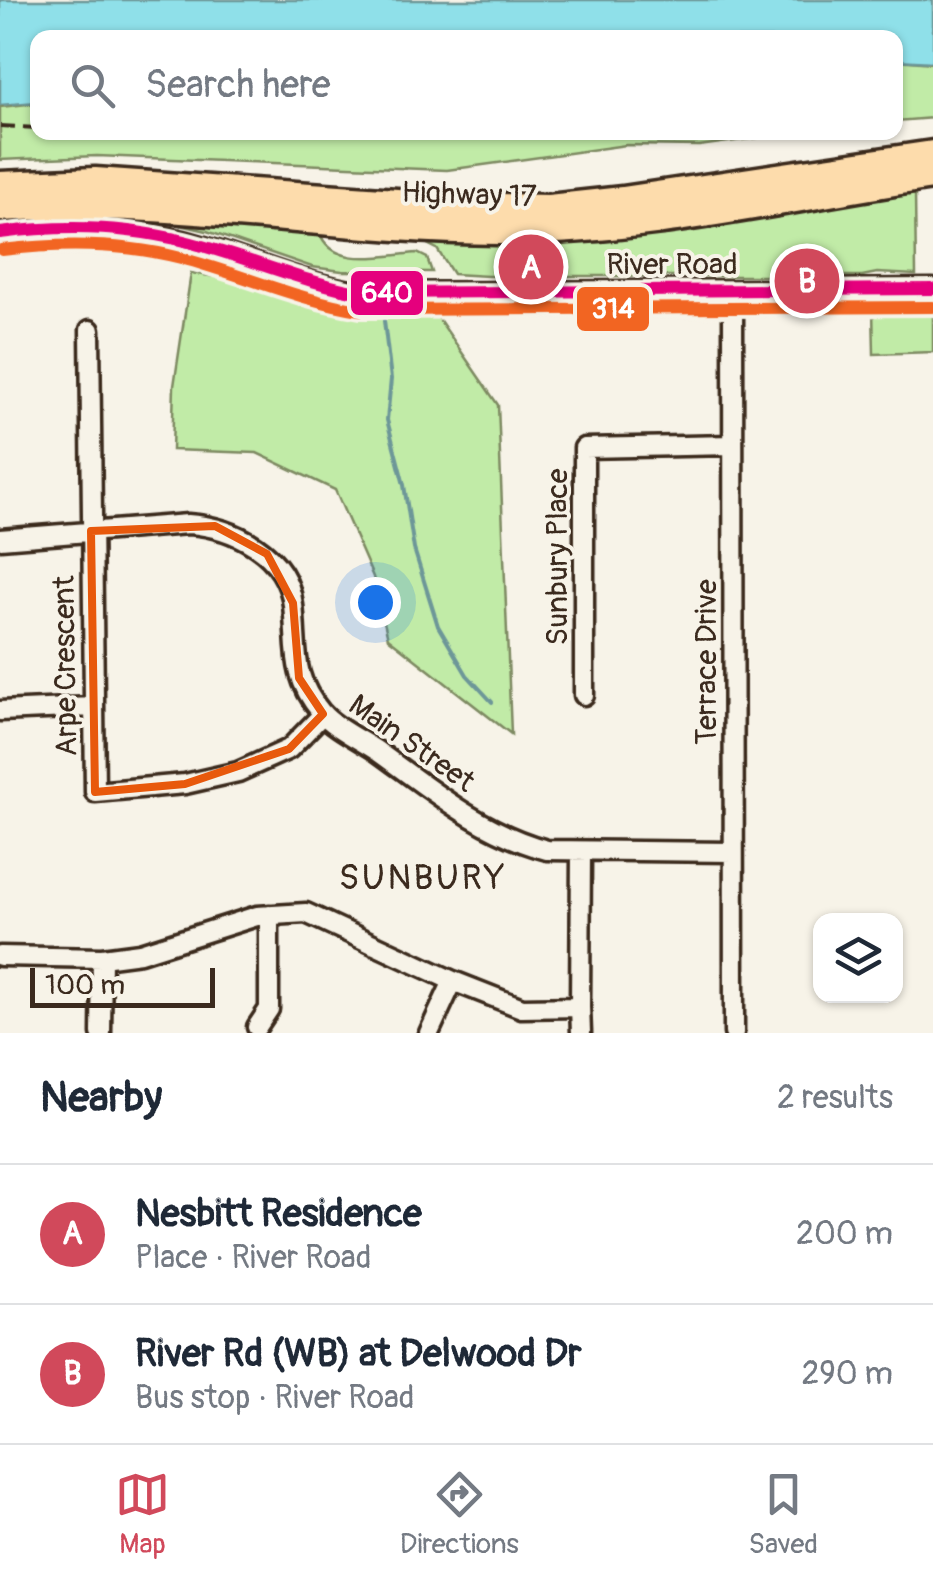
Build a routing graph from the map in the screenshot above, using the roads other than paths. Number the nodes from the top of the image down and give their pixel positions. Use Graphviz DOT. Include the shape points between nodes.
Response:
graph roads {
  1 [pos="933,154"];
  2 [pos="933,175"];
  3 [pos="0,186"];
  4 [pos="292,206"];
  5 [pos="0,207"];
  6 [pos="358,211"];
  7 [pos="0,234"];
  8 [pos="933,289"];
  9 [pos="733,291"];
  10 [pos="90,330"];
  11 [pos="733,444"];
  12 [pos="91,531"];
  13 [pos="0,538"];
  14 [pos="584,695"];
  15 [pos="92,707"];
  16 [pos="0,711"];
  17 [pos="322,714"];
  18 [pos="582,852"];
  19 [pos="733,852"];
  20 [pos="269,915"];
  21 [pos="0,956"];
  22 [pos="102,958"];
  23 [pos="453,981"];
  24 [pos="580,1007"];
  25 [pos="257,1027"];
  26 [pos="101,1033"];
  27 [pos="428,1033"];
  28 [pos="582,1033"];
  29 [pos="734,1033"];
  1 -- 6 [label="highway, Highway 17" via="549,209"];
  2 -- 6 [label="highway, Highway 17" via="567,228 468,230"];
  3 -- 4 [label="highway, Highway 17" via="95,182"];
  4 -- 5 [label="highway, Highway 17"];
  4 -- 6 [label="highway, Highway 17"];
  7 -- 9 [label="street, River Road" via="150,234 362,293"];
  8 -- 9 [label="street, River Road"];
  9 -- 11 [label="street, Terrace Drive"];
  10 -- 12 [label="street, Arpe Crescent"];
  11 -- 14 [label="street, Sunbury Place" via="584,448"];
  11 -- 19 [label="street, Terrace Drive"];
  12 -- 13 [label="street, Main Street"];
  12 -- 15 [label="street, Arpe Crescent"];
  12 -- 17 [label="street, Main Street" via="215,526 266,554 292,603 298,678"];
  15 -- 16 [label="street"];
  15 -- 17 [label="street, Arpe Crescent" via="96,792 238,772 289,750"];
  17 -- 18 [label="street, Main Street" via="492,829 546,850"];
  18 -- 19 [label="street, Main Street"];
  18 -- 24 [label="street"];
  19 -- 29 [label="street, Terrace Drive"];
  20 -- 22 [label="street"];
  20 -- 23 [label="street" via="306,913"];
  20 -- 25 [label="street" via="269,1009"];
  21 -- 22 [label="street"];
  22 -- 26 [label="street"];
  23 -- 24 [label="street" via="522,1008"];
  23 -- 27 [label="street"];
  24 -- 28 [label="street"];
}
